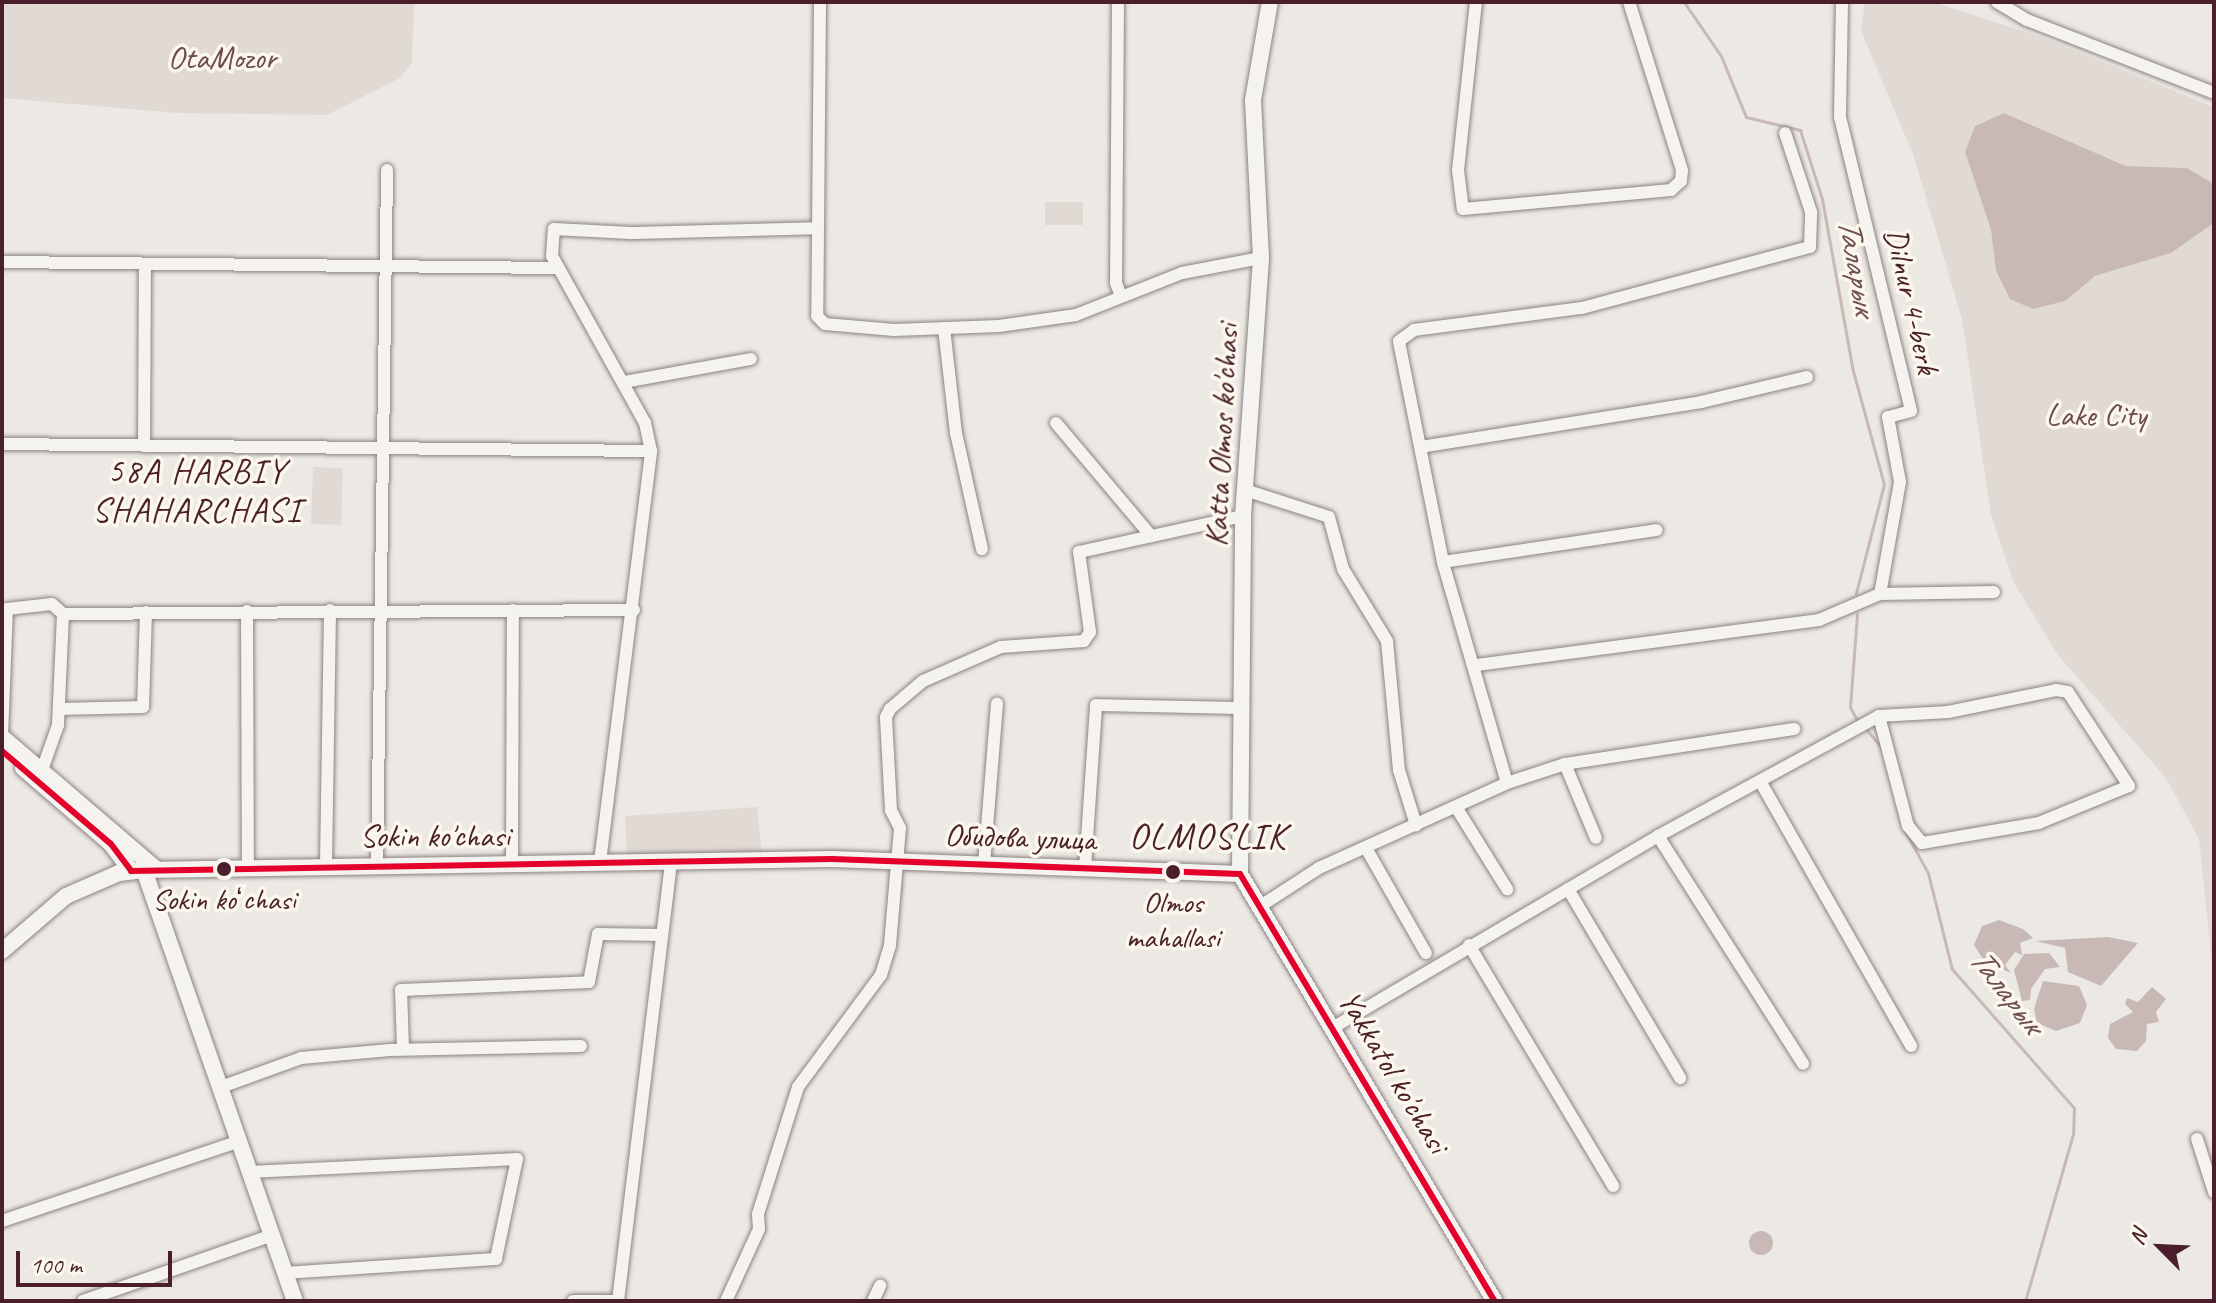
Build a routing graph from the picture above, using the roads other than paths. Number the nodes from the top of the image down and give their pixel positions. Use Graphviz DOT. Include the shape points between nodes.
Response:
graph roads {
  1 [pos="820,2"];
  2 [pos="1118,2"];
  3 [pos="1270,2"];
  4 [pos="1476,2"];
  5 [pos="1629,2"];
  6 [pos="1842,2"];
  7 [pos="1997,2"];
  8 [pos="2214,93"];
  9 [pos="1785,133"];
  10 [pos="387,170"];
  11 [pos="818,228"];
  12 [pos="1261,258"];
  13 [pos="2,262"];
  14 [pos="145,265"];
  15 [pos="386,268"];
  16 [pos="558,268"];
  17 [pos="1121,296"];
  18 [pos="944,328"];
  19 [pos="751,359"];
  20 [pos="1807,377"];
  21 [pos="624,382"];
  22 [pos="1056,423"];
  23 [pos="2,444"];
  24 [pos="144,446"];
  25 [pos="385,447"];
  26 [pos="1421,447"];
  27 [pos="651,451"];
  28 [pos="1245,490"];
  29 [pos="1243,516"];
  30 [pos="1657,530"];
  31 [pos="1151,536"];
  32 [pos="982,549"];
  33 [pos="1443,562"];
  34 [pos="1994,592"];
  35 [pos="1880,594"];
  36 [pos="330,610"];
  37 [pos="383,610"];
  38 [pos="513,610"];
  39 [pos="634,610"];
  40 [pos="247,611"];
  41 [pos="146,612"];
  42 [pos="63,614"];
  43 [pos="1477,665"];
  44 [pos="997,704"];
  45 [pos="1243,708"];
  46 [pos="59,709"];
  47 [pos="1879,716"];
  48 [pos="1794,729"];
  49 [pos="2,737"];
  50 [pos="2,751"];
  51 [pos="1565,764"];
  52 [pos="42,770"];
  53 [pos="1760,781"];
  54 [pos="1507,783"];
  55 [pos="1456,807"];
  56 [pos="1416,825"];
  57 [pos="1658,836"];
  58 [pos="1596,838"];
  59 [pos="1366,848"];
  60 [pos="895,861"];
  61 [pos="600,862"];
  62 [pos="377,863"];
  63 [pos="671,863"];
  64 [pos="512,864"];
  65 [pos="326,865"];
  66 [pos="984,865"];
  67 [pos="248,866"];
  68 [pos="1085,868"];
  69 [pos="144,870"];
  70 [pos="1240,874"];
  71 [pos="1507,889"];
  72 [pos="1568,889"];
  73 [pos="1259,907"];
  74 [pos="662,935"];
  75 [pos="1469,945"];
  76 [pos="2,951"];
  77 [pos="1426,953"];
  78 [pos="1334,1027"];
  79 [pos="581,1046"];
  80 [pos="1911,1046"];
  81 [pos="403,1049"];
  82 [pos="1803,1064"];
  83 [pos="1680,1078"];
  84 [pos="221,1087"];
  85 [pos="2197,1139"];
  86 [pos="240,1141"];
  87 [pos="250,1172"];
  88 [pos="1613,1186"];
  89 [pos="2214,1192"];
  90 [pos="2,1221"];
  91 [pos="272,1235"];
  92 [pos="286,1273"];
  93 [pos="880,1286"];
  94 [pos="83,1301"];
  95 [pos="295,1301"];
  96 [pos="573,1301"];
  97 [pos="618,1301"];
  98 [pos="726,1301"];
  99 [pos="873,1301"];
  100 [pos="1495,1301"];
  1 -- 11 [label="street"];
  2 -- 17 [label="street" via="1116,283"];
  3 -- 12 [label="street, Katta Olmos ko'chasi" via="1253,100"];
  4 -- 5 [label="street" via="1458,170 1463,209 1676,187 1682,170"];
  6 -- 35 [label="street, Dilnur 4-berk" via="1840,117 1911,411 1888,417 1900,482"];
  7 -- 8 [label="street" via="2027,20"];
  9 -- 26 [label="street" via="1811,212 1810,247 1582,308 1414,330 1399,341"];
  10 -- 15 [label="street"];
  11 -- 16 [label="street" via="631,233 554,229 552,256"];
  11 -- 18 [label="street" via="817,316 825,324"];
  12 -- 17 [label="street" via="1182,273"];
  12 -- 28 [label="street, Katta Olmos ko'chasi"];
  13 -- 14 [label="street"];
  14 -- 15 [label="street"];
  14 -- 24 [label="street"];
  15 -- 16 [label="street"];
  15 -- 25 [label="street"];
  16 -- 21 [label="street"];
  17 -- 18 [label="street" via="1076,315"];
  18 -- 32 [label="street" via="956,433"];
  19 -- 21 [label="street"];
  20 -- 26 [label="street" via="1701,402"];
  21 -- 27 [label="street" via="645,423"];
  22 -- 31 [label="street"];
  23 -- 24 [label="street"];
  24 -- 25 [label="street"];
  25 -- 27 [label="street"];
  25 -- 37 [label="street"];
  26 -- 33 [label="street"];
  27 -- 39 [label="street"];
  28 -- 29 [label="street, Katta Olmos ko'chasi"];
  28 -- 56 [label="street" via="1329,517 1343,569 1387,641 1399,770"];
  29 -- 31 [label="street"];
  29 -- 45 [label="street, Katta Olmos ko'chasi"];
  30 -- 33 [label="street"];
  31 -- 60 [label="street" via="1079,552 1090,632 1084,641 1001,647 923,681 890,709 886,717 891,810 900,828"];
  33 -- 43 [label="street"];
  34 -- 35 [label="street"];
  35 -- 43 [label="street" via="1819,620"];
  36 -- 37 [label="street"];
  36 -- 40 [label="street"];
  36 -- 65 [label="street"];
  37 -- 38 [label="street"];
  37 -- 62 [label="street"];
  38 -- 39 [label="street"];
  38 -- 64 [label="street"];
  39 -- 61 [label="street"];
  40 -- 41 [label="street"];
  40 -- 67 [label="street"];
  41 -- 42 [label="street"];
  41 -- 46 [label="street" via="143,707"];
  42 -- 46 [label="street"];
  42 -- 49 [label="street" via="52,604 7,609"];
  43 -- 54 [label="street"];
  44 -- 66 [label="street"];
  45 -- 68 [label="street" via="1096,705"];
  45 -- 70 [label="street, Katta Olmos ko'chasi"];
  46 -- 52 [label="street" via="54,749"];
  47 -- 47 [label="street" via="1948,712 2068,692 2129,786 2039,823 1922,843 1908,826"];
  47 -- 53 [label="street"];
  48 -- 51 [label="street"];
  49 -- 52 [label="street"];
  50 -- 69 [label="street"];
  51 -- 54 [label="street"];
  51 -- 58 [label="street"];
  52 -- 69 [label="street"];
  53 -- 57 [label="street"];
  53 -- 80 [label="street"];
  54 -- 55 [label="street"];
  55 -- 56 [label="street"];
  55 -- 71 [label="street"];
  56 -- 59 [label="street"];
  57 -- 72 [label="street"];
  57 -- 82 [label="street"];
  59 -- 73 [label="street" via="1319,868"];
  59 -- 77 [label="street"];
  60 -- 63 [label="street, Sokin ko'chasi"];
  60 -- 66 [label="street, Обидова улица"];
  60 -- 98 [label="street" via="890,945 881,975 798,1087 758,1214 759,1229"];
  61 -- 63 [label="street, Sokin ko'chasi"];
  61 -- 64 [label="street, Sokin ko'chasi"];
  62 -- 64 [label="street, Sokin ko'chasi"];
  62 -- 65 [label="street, Sokin ko'chasi"];
  63 -- 74 [label="street"];
  65 -- 67 [label="street, Sokin ko'chasi"];
  66 -- 68 [label="street, Обидова улица"];
  67 -- 69 [label="street, Sokin ko'chasi"];
  68 -- 70 [label="street, Обидова улица"];
  69 -- 76 [label="street, Sokin ko'chasi" via="66,896"];
  69 -- 84 [label="street"];
  70 -- 73 [label="street, Yakkatol ko'chasi"];
  72 -- 75 [label="street"];
  72 -- 83 [label="street"];
  73 -- 78 [label="street, Yakkatol ko'chasi"];
  74 -- 81 [label="street" via="598,934 589,982 401,990"];
  74 -- 97 [label="street"];
  75 -- 78 [label="street"];
  75 -- 88 [label="street"];
  78 -- 100 [label="street, Yakkatol ko'chasi"];
  79 -- 81 [label="street"];
  81 -- 84 [label="street" via="301,1058"];
  84 -- 86 [label="street"];
  85 -- 89 [label="street"];
  86 -- 87 [label="street"];
  86 -- 90 [label="street"];
  87 -- 91 [label="street"];
  87 -- 92 [label="street" via="517,1159 496,1259"];
  91 -- 92 [label="street"];
  91 -- 94 [label="street"];
  92 -- 95 [label="street"];
  93 -- 99 [label="street"];
  96 -- 97 [label="street"];
}
